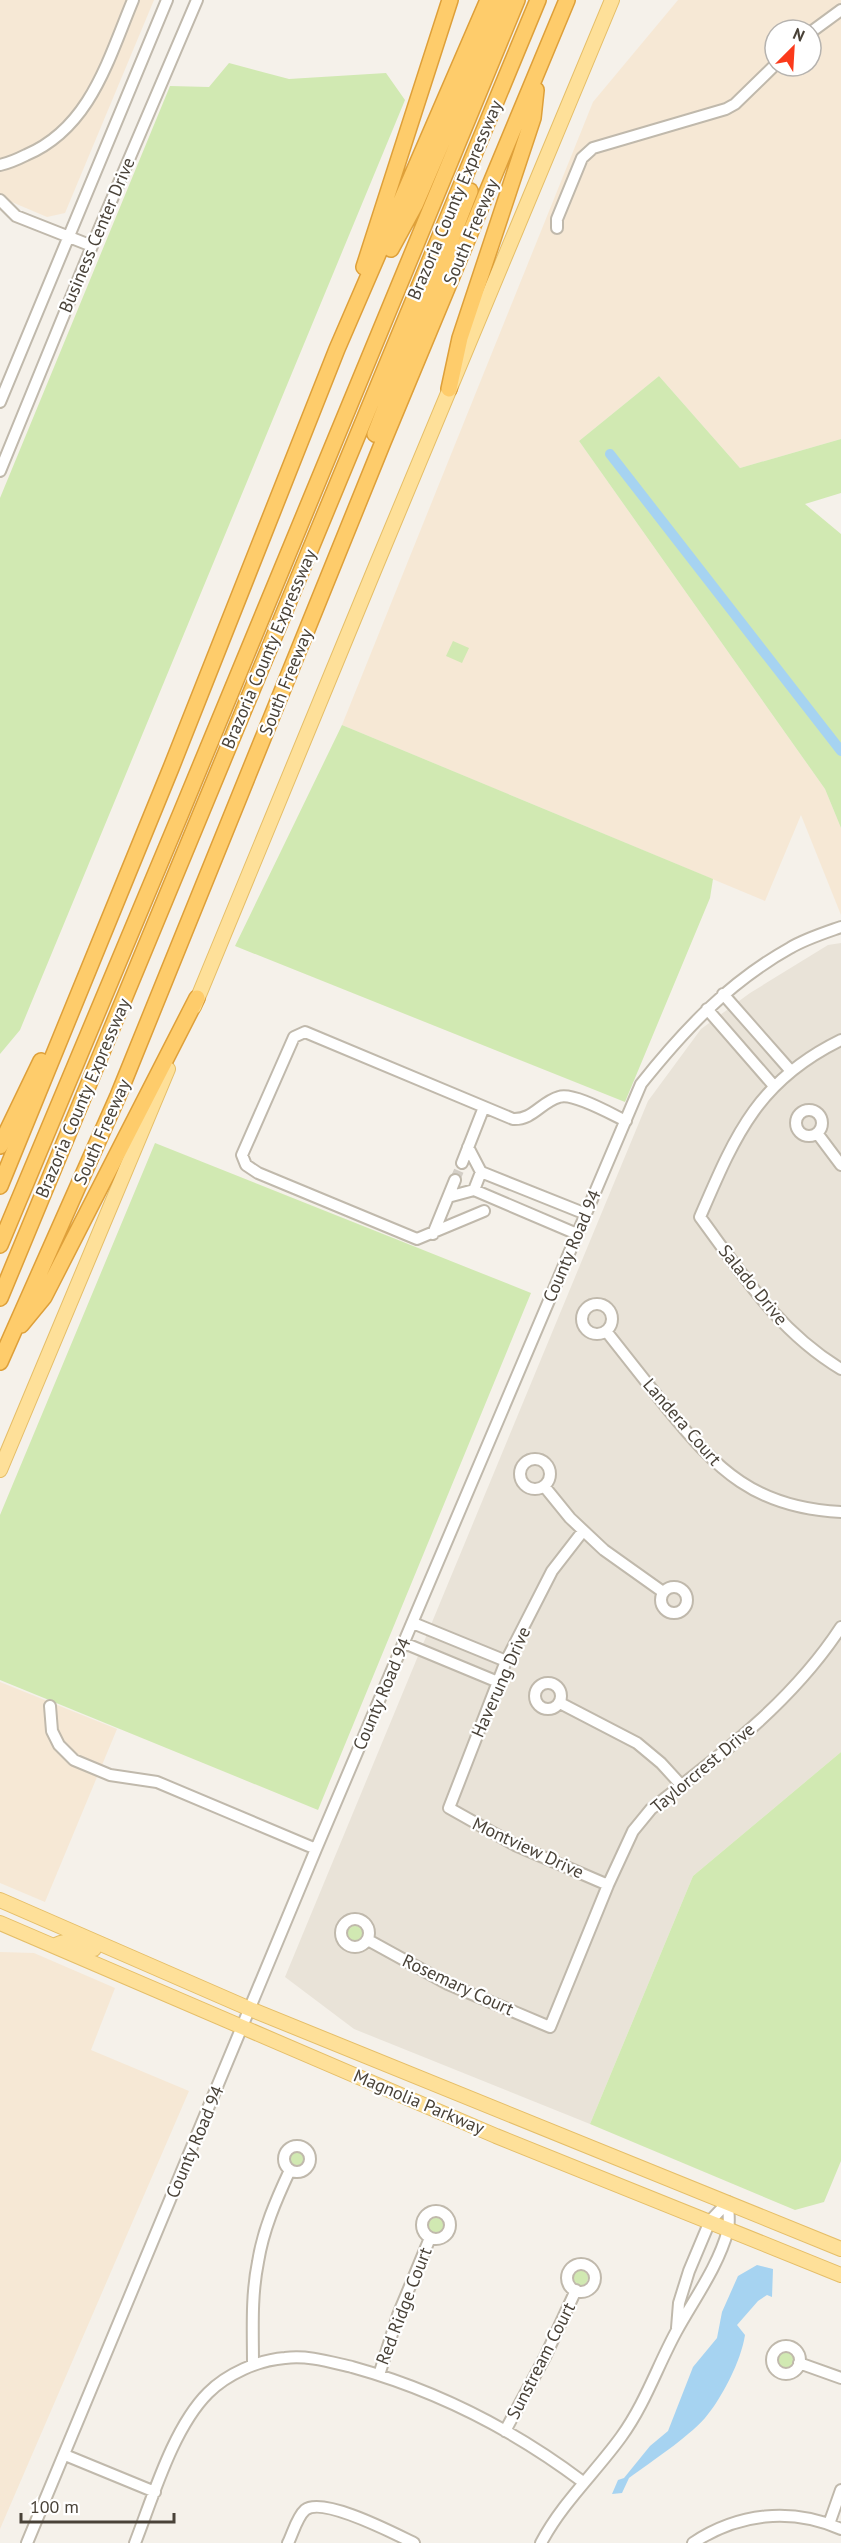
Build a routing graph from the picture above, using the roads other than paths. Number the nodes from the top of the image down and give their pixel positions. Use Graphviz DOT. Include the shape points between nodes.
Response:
graph roads {
  1 [pos="133,0"];
  2 [pos="167,0"];
  3 [pos="197,0"];
  4 [pos="450,0"];
  5 [pos="488,0"];
  6 [pos="503,0"];
  7 [pos="517,0"];
  8 [pos="538,0"];
  9 [pos="567,0"];
  10 [pos="612,0"];
  11 [pos="841,10"];
  12 [pos="823,23"];
  13 [pos="524,34"];
  14 [pos="537,75"];
  15 [pos="763,77"];
  16 [pos="0,165"];
  17 [pos="0,200"];
  18 [pos="557,228"];
  19 [pos="69,238"];
  20 [pos="92,246"];
  21 [pos="337,350"];
  22 [pos="448,389"];
  23 [pos="0,402"];
  24 [pos="0,471"];
  25 [pos="359,501"];
  26 [pos="112,912"];
  27 [pos="841,927"];
  28 [pos="723,994"];
  29 [pos="197,998"];
  30 [pos="706,1009"];
  31 [pos="841,1040"];
  32 [pos="790,1070"];
  33 [pos="774,1086"];
  34 [pos="484,1107"];
  35 [pos="626,1121"];
  36 [pos="817,1134"];
  37 [pos="0,1146"];
  38 [pos="468,1147"];
  39 [pos="462,1163"];
  40 [pos="841,1165"];
  41 [pos="481,1172"];
  42 [pos="455,1180"];
  43 [pos="0,1185"];
  44 [pos="474,1190"];
  45 [pos="448,1197"];
  46 [pos="484,1211"];
  47 [pos="586,1214"];
  48 [pos="433,1234"];
  49 [pos="578,1234"];
  50 [pos="0,1245"];
  51 [pos="0,1299"];
  52 [pos="606,1331"];
  53 [pos="10,1338"];
  54 [pos="0,1362"];
  55 [pos="841,1369"];
  56 [pos="0,1470"];
  57 [pos="544,1486"];
  58 [pos="841,1512"];
  59 [pos="583,1531"];
  60 [pos="663,1592"];
  61 [pos="413,1623"];
  62 [pos="841,1627"];
  63 [pos="404,1643"];
  64 [pos="506,1661"];
  65 [pos="498,1683"];
  66 [pos="560,1703"];
  67 [pos="50,1706"];
  68 [pos="682,1785"];
  69 [pos="449,1808"];
  70 [pos="316,1849"];
  71 [pos="608,1885"];
  72 [pos="0,1900"];
  73 [pos="0,1923"];
  74 [pos="368,1940"];
  75 [pos="54,1947"];
  76 [pos="126,1954"];
  77 [pos="250,2009"];
  78 [pos="550,2026"];
  79 [pos="243,2027"];
  80 [pos="485,2104"];
  81 [pos="477,2127"];
  82 [pos="290,2170"];
  83 [pos="728,2202"];
  84 [pos="710,2221"];
  85 [pos="728,2229"];
  86 [pos="430,2238"];
  87 [pos="841,2249"];
  88 [pos="841,2275"];
  89 [pos="576,2290"];
  90 [pos="677,2331"];
  91 [pos="799,2363"];
  92 [pos="253,2365"];
  93 [pos="379,2375"];
  94 [pos="841,2378"];
  95 [pos="505,2431"];
  96 [pos="65,2455"];
  97 [pos="583,2482"];
  98 [pos="841,2490"];
  99 [pos="155,2492"];
  100 [pos="829,2524"];
  101 [pos="841,2529"];
  102 [pos="27,2543"];
  103 [pos="135,2543"];
  104 [pos="288,2543"];
  105 [pos="414,2543"];
  106 [pos="541,2543"];
  107 [pos="693,2543"];
  1 -- 16 [label="street" via="94,94 74,122 42,148"];
  2 -- 19 [label="street, Business Center Drive"];
  3 -- 20 [label="street, Business Center Drive"];
  4 -- 21 [label="highway"];
  5 -- 21 [label="highway"];
  6 -- 21 [label="highway" via="415,205"];
  7 -- 50 [label="highway, Brazoria County Expressway"];
  8 -- 13 [label="highway, Brazoria County Expressway"];
  9 -- 14 [label="highway, South Freeway"];
  10 -- 22 [label="main road"];
  11 -- 12 [label="street"];
  13 -- 25 [label="highway" via="519,70 360,472"];
  13 -- 51 [label="highway, Brazoria County Expressway"];
  14 -- 22 [label="highway" via="533,118 460,338"];
  14 -- 25 [label="highway, South Freeway"];
  15 -- 18 [label="street" via="726,110 587,152 557,219"];
  17 -- 19 [label="street" via="16,216"];
  19 -- 20 [label="street"];
  19 -- 23 [label="street, Business Center Drive"];
  20 -- 24 [label="street, Business Center Drive"];
  21 -- 26 [label="highway"];
  22 -- 29 [label="main road"];
  25 -- 53 [label="highway, South Freeway" via="118,1096"];
  26 -- 37 [label="highway"];
  26 -- 43 [label="highway"];
  27 -- 28 [label="street, County Road 94" via="792,946"];
  28 -- 30 [label="street, County Road 94"];
  28 -- 32 [label="street"];
  29 -- 53 [label="highway" via="44,1297"];
  29 -- 56 [label="main road"];
  30 -- 33 [label="street"];
  30 -- 35 [label="street, County Road 94" via="641,1084"];
  31 -- 32 [label="street"];
  32 -- 33 [label="street"];
  33 -- 55 [label="street, Salado Drive" via="736,1137 700,1217 772,1313 809,1347"];
  34 -- 35 [label="street" via="523,1120 558,1096 570,1096"];
  34 -- 38 [label="street"];
  34 -- 48 [label="street" via="305,1032 294,1037 242,1155 246,1165 258,1173 407,1235 417,1239"];
  35 -- 47 [label="street, County Road 94"];
  36 -- 40 [label="street"];
  38 -- 39 [label="street"];
  38 -- 41 [label="street"];
  41 -- 44 [label="street"];
  41 -- 47 [label="street"];
  42 -- 45 [label="street"];
  44 -- 45 [label="street"];
  44 -- 49 [label="street"];
  45 -- 48 [label="street"];
  46 -- 48 [label="street"];
  47 -- 49 [label="street, County Road 94"];
  49 -- 61 [label="street, County Road 94"];
  52 -- 58 [label="street, Landera Court" via="699,1448 733,1478 776,1500"];
  53 -- 54 [label="highway, South Freeway"];
  57 -- 59 [label="street"];
  59 -- 60 [label="street"];
  59 -- 64 [label="street, Haverung Drive" via="552,1571"];
  61 -- 63 [label="street, County Road 94"];
  61 -- 64 [label="street"];
  62 -- 68 [label="street, Taylorcrest Drive" via="771,1712"];
  63 -- 65 [label="street"];
  63 -- 70 [label="street, County Road 94"];
  64 -- 65 [label="street, Haverung Drive"];
  65 -- 69 [label="street, Haverung Drive"];
  66 -- 68 [label="street" via="637,1743"];
  67 -- 70 [label="street" via="52,1731 74,1760 110,1775 157,1782"];
  68 -- 71 [label="street, Taylorcrest Drive" via="639,1822"];
  69 -- 71 [label="street, Montview Drive" via="514,1845"];
  70 -- 77 [label="street, County Road 94"];
  71 -- 78 [label="street, Taylorcrest Drive"];
  72 -- 76 [label="main road, Magnolia Parkway"];
  73 -- 75 [label="main road, Magnolia Parkway"];
  74 -- 78 [label="street, Rosemary Court" via="448,1984"];
  75 -- 76 [label="main road" via="71,1941"];
  75 -- 79 [label="main road, Magnolia Parkway"];
  76 -- 77 [label="main road, Magnolia Parkway"];
  77 -- 79 [label="street, County Road 94"];
  77 -- 80 [label="main road, Magnolia Parkway"];
  79 -- 81 [label="main road, Magnolia Parkway"];
  79 -- 96 [label="street, County Road 94"];
  80 -- 81 [label="main road"];
  80 -- 83 [label="main road, Magnolia Parkway"];
  81 -- 84 [label="main road, Magnolia Parkway"];
  82 -- 92 [label="street" via="271,2213 257,2264"];
  83 -- 84 [label="street"];
  83 -- 85 [label="street"];
  83 -- 87 [label="main road, Magnolia Parkway"];
  84 -- 85 [label="main road, Magnolia Parkway"];
  84 -- 90 [label="street" via="679,2303"];
  85 -- 88 [label="main road, Magnolia Parkway"];
  85 -- 90 [label="street" via="702,2291"];
  86 -- 93 [label="street, Red Ridge Court" via="398,2315"];
  89 -- 95 [label="street, Sunstream Court"];
  90 -- 97 [label="street" via="641,2408"];
  91 -- 94 [label="street"];
  92 -- 93 [label="street" via="286,2357 316,2358"];
  92 -- 99 [label="street" via="209,2391 194,2408"];
  93 -- 95 [label="street" via="472,2413"];
  95 -- 97 [label="street"];
  96 -- 99 [label="street"];
  96 -- 102 [label="street, County Road 94"];
  97 -- 106 [label="street"];
  98 -- 100 [label="street"];
  99 -- 103 [label="street"];
  100 -- 101 [label="street"];
  100 -- 107 [label="street" via="767,2515 743,2519"];
  104 -- 105 [label="street" via="300,2518 313,2506 345,2513"];
}
